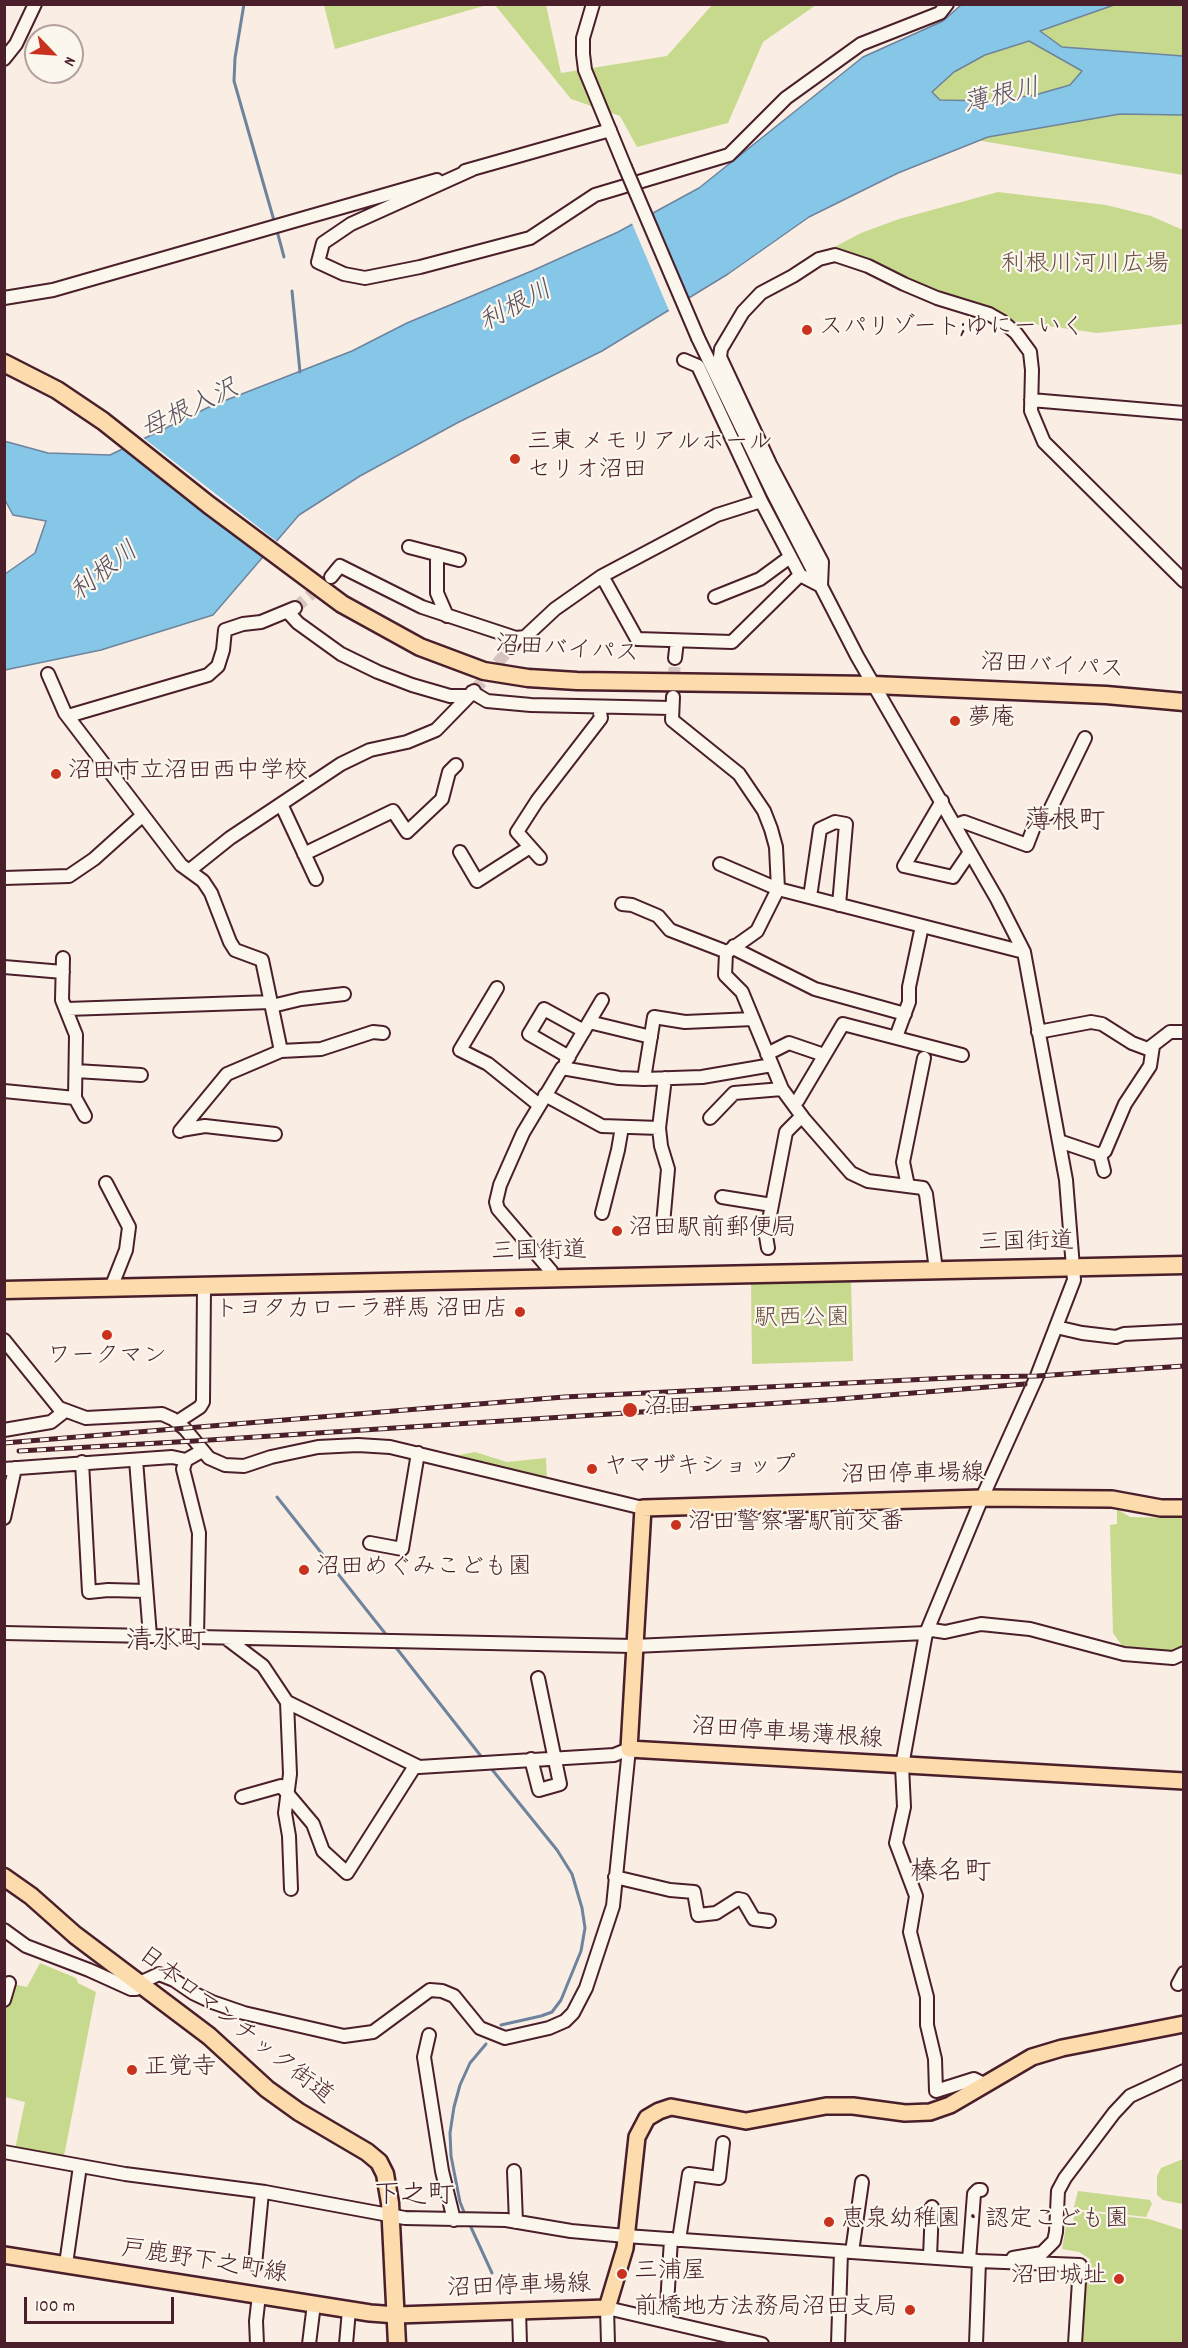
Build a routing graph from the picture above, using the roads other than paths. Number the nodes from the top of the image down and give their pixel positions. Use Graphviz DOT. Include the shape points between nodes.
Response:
graph roads {
  1 [pos="34,4"];
  2 [pos="593,4"];
  3 [pos="947,4"];
  4 [pos="4,59"];
  5 [pos="610,130"];
  6 [pos="473,169"];
  7 [pos="4,298"];
  8 [pos="684,360"];
  9 [pos="4,363"];
  10 [pos="1031,400"];
  11 [pos="1184,413"];
  12 [pos="761,501"];
  13 [pos="409,547"];
  14 [pos="437,554"];
  15 [pos="790,557"];
  16 [pos="459,560"];
  17 [pos="800,575"];
  18 [pos="602,576"];
  19 [pos="331,577"];
  20 [pos="1184,581"];
  21 [pos="821,586"];
  22 [pos="715,597"];
  23 [pos="447,616"];
  24 [pos="677,641"];
  25 [pos="675,658"];
  26 [pos="48,674"];
  27 [pos="874,685"];
  28 [pos="471,693"];
  29 [pos="1184,702"];
  30 [pos="599,707"];
  31 [pos="68,716"];
  32 [pos="1085,738"];
  33 [pos="456,765"];
  34 [pos="942,801"];
  35 [pos="281,804"];
  36 [pos="143,815"];
  37 [pos="956,825"];
  38 [pos="530,848"];
  39 [pos="460,852"];
  40 [pos="970,852"];
  41 [pos="304,854"];
  42 [pos="540,858"];
  43 [pos="720,864"];
  44 [pos="190,870"];
  45 [pos="4,878"];
  46 [pos="316,879"];
  47 [pos="778,889"];
  48 [pos="810,897"];
  49 [pos="622,904"];
  50 [pos="839,905"];
  51 [pos="922,926"];
  52 [pos="730,949"];
  53 [pos="1024,952"];
  54 [pos="63,958"];
  55 [pos="4,967"];
  56 [pos="63,972"];
  57 [pos="497,988"];
  58 [pos="344,994"];
  59 [pos="602,1000"];
  60 [pos="271,1004"];
  61 [pos="67,1009"];
  62 [pos="905,1014"];
  63 [pos="753,1018"];
  64 [pos="586,1027"];
  65 [pos="1038,1032"];
  66 [pos="1184,1032"];
  67 [pos="383,1033"];
  68 [pos="651,1036"];
  69 [pos="896,1037"];
  70 [pos="1154,1046"];
  71 [pos="280,1051"];
  72 [pos="824,1055"];
  73 [pos="962,1055"];
  74 [pos="569,1057"];
  75 [pos="924,1058"];
  76 [pos="770,1060"];
  77 [pos="562,1068"];
  78 [pos="75,1071"];
  79 [pos="141,1076"];
  80 [pos="665,1078"];
  81 [pos="644,1079"];
  82 [pos="782,1089"];
  83 [pos="4,1091"];
  84 [pos="75,1098"];
  85 [pos="542,1100"];
  86 [pos="793,1104"];
  87 [pos="85,1116"];
  88 [pos="802,1116"];
  89 [pos="710,1118"];
  90 [pos="622,1127"];
  91 [pos="659,1128"];
  92 [pos="275,1134"];
  93 [pos="1059,1141"];
  94 [pos="1100,1155"];
  95 [pos="1104,1171"];
  96 [pos="106,1184"];
  97 [pos="908,1186"];
  98 [pos="722,1197"];
  99 [pos="772,1205"];
  100 [pos="602,1213"];
  101 [pos="663,1224"];
  102 [pos="768,1248"];
  103 [pos="1184,1265"];
  104 [pos="1074,1268"];
  105 [pos="936,1270"];
  106 [pos="554,1278"];
  107 [pos="204,1287"];
  108 [pos="111,1288"];
  109 [pos="4,1290"];
  110 [pos="1056,1327"];
  111 [pos="1184,1331"];
  112 [pos="4,1340"];
  113 [pos="65,1411"];
  114 [pos="177,1422"];
  115 [pos="4,1430"];
  116 [pos="202,1450"];
  117 [pos="418,1453"];
  118 [pos="136,1460"];
  119 [pos="186,1460"];
  120 [pos="81,1462"];
  121 [pos="10,1468"];
  122 [pos="982,1497"];
  123 [pos="643,1508"];
  124 [pos="1184,1508"];
  125 [pos="4,1518"];
  126 [pos="370,1543"];
  127 [pos="146,1591"];
  128 [pos="4,1633"];
  129 [pos="926,1633"];
  130 [pos="150,1636"];
  131 [pos="197,1637"];
  132 [pos="226,1638"];
  133 [pos="634,1646"];
  134 [pos="1184,1653"];
  135 [pos="538,1678"];
  136 [pos="287,1702"];
  137 [pos="629,1749"];
  138 [pos="554,1758"];
  139 [pos="531,1759"];
  140 [pos="415,1766"];
  141 [pos="902,1766"];
  142 [pos="1184,1781"];
  143 [pos="287,1791"];
  144 [pos="242,1797"];
  145 [pos="4,1877"];
  146 [pos="615,1877"];
  147 [pos="291,1889"];
  148 [pos="769,1921"];
  149 [pos="4,1930"];
  150 [pos="9,1983"];
  151 [pos="141,1985"];
  152 [pos="4,2000"];
  153 [pos="1184,2024"];
  154 [pos="429,2035"];
  155 [pos="1184,2072"];
  156 [pos="984,2084"];
  157 [pos="723,2143"];
  158 [pos="4,2152"];
  159 [pos="80,2166"];
  160 [pos="514,2171"];
  161 [pos="862,2182"];
  162 [pos="981,2190"];
  163 [pos="262,2192"];
  164 [pos="932,2207"];
  165 [pos="392,2216"];
  166 [pos="454,2220"];
  167 [pos="516,2222"];
  168 [pos="626,2236"];
  169 [pos="675,2240"];
  170 [pos="847,2252"];
  171 [pos="4,2255"];
  172 [pos="930,2257"];
  173 [pos="974,2261"];
  174 [pos="1008,2263"];
  175 [pos="66,2264"];
  176 [pos="255,2265"];
  177 [pos="259,2295"];
  178 [pos="314,2304"];
  179 [pos="607,2308"];
  180 [pos="349,2310"];
  181 [pos="519,2311"];
  182 [pos="397,2315"];
  183 [pos="666,2321"];
  184 [pos="747,2342"];
  185 [pos="257,2343"];
  186 [pos="309,2343"];
  187 [pos="346,2343"];
  188 [pos="397,2343"];
  189 [pos="520,2343"];
  190 [pos="608,2343"];
  191 [pos="762,2343"];
  192 [pos="838,2343"];
  193 [pos="976,2343"];
  194 [pos="1075,2343"];
  1 -- 4 [label="street" via="16,44"];
  2 -- 5 [label="street" via="583,38 585,70"];
  3 -- 6 [label="street" via="940,12 861,44 786,98 729,155 595,195 530,238 365,278 318,262 323,243 351,225"];
  5 -- 6 [label="street"];
  5 -- 21 [label="street, bridge" via="698,338"];
  6 -- 7 [label="street" via="53,290"];
  8 -- 12 [label="street" via="701,365"];
  9 -- 27 [label="highway, 沼田バイパス" via="57,390 104,421 315,585 367,619 466,666 506,675 577,681"];
  10 -- 11 [label="street"];
  10 -- 20 [label="street" via="1031,411 1044,442"];
  10 -- 21 [label="street" via="1029,352 1004,322 920,291 868,266 835,255 819,259 761,293 743,312 720,357 822,562"];
  12 -- 15 [label="street"];
  12 -- 18 [label="street" via="717,515"];
  13 -- 14 [label="street"];
  14 -- 16 [label="street"];
  14 -- 23 [label="street" via="437,593"];
  15 -- 17 [label="street"];
  15 -- 22 [label="street" via="760,579"];
  17 -- 21 [label="street"];
  17 -- 24 [label="street" via="732,642"];
  18 -- 23 [label="street" via="513,643"];
  18 -- 24 [label="street" via="637,639"];
  19 -- 23 [label="street" via="340,567"];
  21 -- 27 [label="street"];
  24 -- 25 [label="street"];
  26 -- 31 [label="street"];
  27 -- 29 [label="highway, 沼田バイパス"];
  27 -- 34 [label="street"];
  28 -- 30 [label="street" via="488,701"];
  28 -- 31 [label="street" via="450,696 378,672 341,654 298,623 292,610 225,630 218,666 208,675"];
  28 -- 35 [label="street" via="436,730 370,750 341,764"];
  30 -- 38 [label="street" via="601,718 517,832"];
  30 -- 47 [label="street" via="672,703 672,720 738,774 764,811 776,847"];
  31 -- 36 [label="street"];
  32 -- 37 [label="street" via="1048,814 1037,819 1027,845 964,822"];
  33 -- 41 [label="street" via="449,772 442,799 406,832 393,811"];
  34 -- 37 [label="street"];
  34 -- 40 [label="street" via="904,866 953,877"];
  35 -- 41 [label="street"];
  35 -- 44 [label="street"];
  36 -- 44 [label="street" via="181,865"];
  36 -- 45 [label="street" via="69,876"];
  37 -- 40 [label="street"];
  38 -- 39 [label="street" via="477,881"];
  38 -- 42 [label="street"];
  40 -- 53 [label="street"];
  41 -- 46 [label="street"];
  43 -- 47 [label="street"];
  44 -- 60 [label="street" via="211,893 235,950 262,960"];
  47 -- 48 [label="street"];
  47 -- 52 [label="street" via="757,931"];
  48 -- 50 [label="street"];
  48 -- 50 [label="street" via="820,828 835,822 846,824"];
  49 -- 52 [label="street" via="658,916 670,930"];
  50 -- 51 [label="street"];
  51 -- 53 [label="street"];
  51 -- 62 [label="street"];
  52 -- 62 [label="street" via="815,989"];
  52 -- 63 [label="street" via="725,975 742,992"];
  53 -- 65 [label="street"];
  54 -- 56 [label="street"];
  55 -- 56 [label="street"];
  56 -- 61 [label="street" via="62,1000"];
  57 -- 85 [label="street" via="460,1050"];
  58 -- 60 [label="street"];
  59 -- 64 [label="street"];
  60 -- 61 [label="street"];
  60 -- 71 [label="street"];
  61 -- 78 [label="street" via="76,1035"];
  62 -- 69 [label="street"];
  63 -- 68 [label="street" via="685,1022 654,1017"];
  63 -- 76 [label="street"];
  64 -- 68 [label="street"];
  64 -- 74 [label="street"];
  64 -- 74 [label="street" via="544,1009 529,1034"];
  65 -- 70 [label="street" via="1091,1022 1102,1024 1132,1043 1148,1049"];
  65 -- 93 [label="street"];
  66 -- 70 [label="street" via="1170,1032"];
  67 -- 71 [label="street" via="373,1032 321,1049"];
  68 -- 81 [label="street"];
  69 -- 72 [label="street" via="843,1024"];
  69 -- 73 [label="street"];
  70 -- 94 [label="street" via="1150,1066 1125,1104"];
  71 -- 92 [label="street" via="227,1074 180,1131 206,1126"];
  72 -- 76 [label="street" via="789,1042"];
  72 -- 86 [label="street"];
  74 -- 77 [label="street"];
  75 -- 97 [label="street" via="903,1162"];
  76 -- 80 [label="street" via="702,1077"];
  76 -- 82 [label="street"];
  77 -- 81 [label="street"];
  77 -- 85 [label="street"];
  78 -- 79 [label="street"];
  78 -- 84 [label="street"];
  80 -- 81 [label="street"];
  80 -- 91 [label="street"];
  82 -- 86 [label="street"];
  82 -- 89 [label="street" via="734,1093"];
  83 -- 84 [label="street"];
  84 -- 87 [label="street"];
  85 -- 90 [label="street" via="602,1126"];
  85 -- 106 [label="street" via="504,1174 496,1202"];
  86 -- 88 [label="street"];
  88 -- 97 [label="street" via="850,1173 868,1181"];
  88 -- 99 [label="street" via="786,1132"];
  90 -- 91 [label="street"];
  90 -- 100 [label="street"];
  91 -- 101 [label="street" via="668,1169"];
  93 -- 94 [label="street"];
  93 -- 104 [label="street"];
  94 -- 95 [label="street"];
  96 -- 108 [label="street" via="129,1227 126,1250"];
  97 -- 105 [label="street" via="923,1188 926,1194"];
  98 -- 99 [label="street"];
  99 -- 102 [label="street" via="766,1236"];
  103 -- 104 [label="highway, 三国街道"];
  104 -- 105 [label="highway, 三国街道"];
  104 -- 110 [label="street" via="1074,1280"];
  105 -- 106 [label="highway, 三国街道"];
  106 -- 107 [label="highway, 三国街道"];
  107 -- 108 [label="highway, 三国街道"];
  107 -- 114 [label="street" via="203,1402"];
  108 -- 109 [label="highway, 三国街道"];
  110 -- 111 [label="street" via="1116,1337"];
  110 -- 122 [label="street"];
  112 -- 113 [label="street"];
  113 -- 114 [label="street" via="86,1419 162,1414"];
  113 -- 115 [label="street" via="51,1422"];
  114 -- 116 [label="street"];
  116 -- 117 [label="street" via="209,1458 235,1467 318,1447 377,1445"];
  116 -- 119 [label="street"];
  117 -- 123 [label="street"];
  117 -- 126 [label="street" via="402,1549"];
  118 -- 119 [label="street"];
  118 -- 120 [label="street"];
  118 -- 127 [label="street"];
  119 -- 131 [label="street" via="183,1469 199,1533"];
  120 -- 121 [label="street"];
  120 -- 127 [label="street" via="89,1592"];
  121 -- 125 [label="street"];
  122 -- 123 [label="main road, 沼田停車場線"];
  122 -- 124 [label="main road, 沼田停車場線" via="1112,1499"];
  122 -- 129 [label="street"];
  123 -- 133 [label="main road"];
  127 -- 130 [label="street"];
  128 -- 130 [label="street"];
  129 -- 133 [label="street"];
  129 -- 134 [label="street" via="981,1624 1030,1629 1124,1654 1173,1658"];
  129 -- 141 [label="street"];
  130 -- 131 [label="street"];
  131 -- 132 [label="street"];
  132 -- 133 [label="street"];
  132 -- 136 [label="street" via="263,1666"];
  133 -- 137 [label="main road"];
  135 -- 138 [label="street"];
  136 -- 140 [label="street"];
  136 -- 143 [label="street"];
  137 -- 138 [label="street" via="614,1755"];
  137 -- 141 [label="main road, 沼田停車場薄根線"];
  137 -- 146 [label="street"];
  138 -- 139 [label="street"];
  138 -- 139 [label="street" via="560,1784 539,1790"];
  139 -- 140 [label="street"];
  140 -- 143 [label="street" via="347,1873 323,1851 313,1824"];
  141 -- 142 [label="main road, 沼田停車場薄根線"];
  141 -- 156 [label="street" via="904,1808 896,1844 916,1896 910,1932 927,1997 936,2091 974,2079"];
  143 -- 144 [label="street" via="281,1786"];
  143 -- 147 [label="street"];
  145 -- 151 [label="highway, 日本ロマンチック街道"];
  146 -- 148 [label="street" via="694,1892 698,1915 716,1913 738,1899 743,1900 754,1919"];
  146 -- 151 [label="street" via="613,1906 582,1996 565,2021 549,2028 505,2038 480,2028 454,1996 430,1990 373,2032 344,2036 223,2006 159,1974"];
  149 -- 151 [label="street" via="26,1946 131,1989"];
  150 -- 152 [label="street"];
  151 -- 165 [label="highway, 日本ロマンチック街道" via="209,2036 283,2101 373,2156 385,2174"];
  153 -- 156 [label="main road, 沼田停車場線" via="1049,2051"];
  154 -- 166 [label="street" via="424,2057"];
  155 -- 174 [label="street" via="1130,2096 1114,2113 1058,2191 1054,2241 1042,2253 1014,2257"];
  156 -- 168 [label="main road, 沼田停車場線" via="930,2112 826,2106 746,2121 670,2107 659,2111 647,2118 637,2137"];
  157 -- 169 [label="street" via="719,2178 689,2174"];
  158 -- 159 [label="street"];
  159 -- 163 [label="street"];
  159 -- 175 [label="street"];
  160 -- 167 [label="street"];
  161 -- 170 [label="street"];
  162 -- 173 [label="street" via="974,2194"];
  163 -- 165 [label="street"];
  163 -- 176 [label="street"];
  164 -- 172 [label="street"];
  165 -- 166 [label="street"];
  165 -- 182 [label="highway, 日本ロマンチック街道"];
  166 -- 167 [label="street"];
  167 -- 168 [label="street"];
  168 -- 169 [label="street"];
  168 -- 179 [label="main road, 沼田停車場線"];
  169 -- 170 [label="street"];
  169 -- 183 [label="street"];
  170 -- 172 [label="street"];
  170 -- 192 [label="street"];
  171 -- 175 [label="main road, 戸鹿野下之町線"];
  172 -- 173 [label="street"];
  173 -- 174 [label="street"];
  173 -- 193 [label="street"];
  174 -- 194 [label="street" via="1080,2265"];
  175 -- 177 [label="main road, 戸鹿野下之町線"];
  177 -- 178 [label="main road, 戸鹿野下之町線"];
  177 -- 185 [label="street"];
  178 -- 180 [label="main road, 戸鹿野下之町線"];
  178 -- 186 [label="street"];
  179 -- 181 [label="main road, 沼田停車場線"];
  179 -- 183 [label="street"];
  179 -- 190 [label="street"];
  180 -- 182 [label="main road, 戸鹿野下之町線"];
  180 -- 187 [label="street"];
  181 -- 182 [label="main road, 沼田停車場線"];
  181 -- 189 [label="street"];
  182 -- 188 [label="highway, 日本ロマンチック街道"];
  183 -- 184 [label="street"];
  184 -- 191 [label="street"];
}
